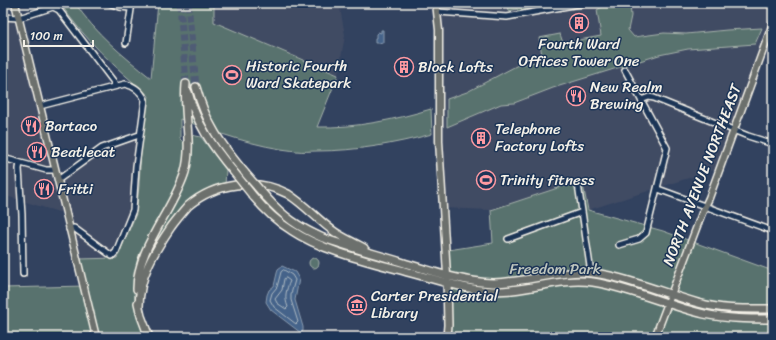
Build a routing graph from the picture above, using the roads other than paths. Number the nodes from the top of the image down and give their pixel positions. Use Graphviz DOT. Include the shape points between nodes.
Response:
graph roads {
  1 [pos="15,3"];
  2 [pos="108,3"];
  3 [pos="436,3"];
  4 [pos="584,3"];
  5 [pos="567,5"];
  6 [pos="131,6"];
  7 [pos="438,12"];
  8 [pos="3,17"];
  9 [pos="19,18"];
  10 [pos="773,23"];
  11 [pos="126,43"];
  12 [pos="624,70"];
  13 [pos="115,86"];
  14 [pos="196,87"];
  15 [pos="641,100"];
  16 [pos="40,106"];
  17 [pos="734,130"];
  18 [pos="139,135"];
  19 [pos="773,144"];
  20 [pos="3,158"];
  21 [pos="20,163"];
  22 [pos="55,170"];
  23 [pos="58,180"];
  24 [pos="578,184"];
  25 [pos="658,189"];
  26 [pos="705,206"];
  27 [pos="582,212"];
  28 [pos="69,229"];
  29 [pos="773,231"];
  30 [pos="508,239"];
  31 [pos="619,245"];
  32 [pos="377,254"];
  33 [pos="592,273"];
  34 [pos="23,274"];
  35 [pos="447,275"];
  36 [pos="447,283"];
  37 [pos="671,294"];
  38 [pos="668,303"];
  39 [pos="139,307"];
  40 [pos="773,309"];
  41 [pos="773,319"];
  42 [pos="96,337"];
  43 [pos="149,337"];
  44 [pos="447,337"];
  45 [pos="655,337"];
  1 -- 9 [label="main road"];
  2 -- 6 [label="street" via="120,7"];
  3 -- 7 [label="main road"];
  4 -- 5 [label="street"];
  5 -- 7 [label="street" via="507,17"];
  6 -- 11 [label="street"];
  7 -- 35 [label="main road" via="439,141"];
  8 -- 9 [label="street"];
  9 -- 13 [label="street" via="53,7 59,10"];
  9 -- 16 [label="main road"];
  10 -- 17 [label="main road, NORTH AVENUE NORTHEAST"];
  12 -- 15 [label="street"];
  13 -- 16 [label="street"];
  13 -- 18 [label="street" via="132,86 142,94 145,103"];
  14 -- 32 [label="highway, bridge" via="203,112 222,144 282,215 307,231 334,242"];
  15 -- 17 [label="street" via="654,98"];
  15 -- 25 [label="street" via="667,148"];
  16 -- 22 [label="main road"];
  17 -- 19 [label="street"];
  17 -- 26 [label="main road, NORTH AVENUE NORTHEAST"];
  18 -- 23 [label="street" via="102,148"];
  18 -- 28 [label="street" via="133,210 116,252 112,256 74,228"];
  20 -- 21 [label="street"];
  21 -- 22 [label="street"];
  21 -- 34 [label="street"];
  22 -- 23 [label="main road"];
  23 -- 28 [label="main road"];
  24 -- 27 [label="street"];
  25 -- 26 [label="street"];
  25 -- 31 [label="street" via="646,233"];
  26 -- 29 [label="street"];
  26 -- 37 [label="main road, NORTH AVENUE NORTHEAST"];
  27 -- 30 [label="street"];
  27 -- 33 [label="street"];
  28 -- 42 [label="main road"];
  32 -- 35 [label="highway"];
  32 -- 39 [label="highway" via="334,232 288,194 260,186 227,186 188,206 176,221 149,263 141,286"];
  33 -- 35 [label="highway" via="502,283 481,282"];
  33 -- 37 [label="highway"];
  35 -- 36 [label="highway"];
  36 -- 38 [label="highway" via="483,290 505,291 559,283 588,282 619,288"];
  36 -- 39 [label="highway, bridge" via="360,259 315,243 278,221 253,196 209,141 198,121 186,84 187,160 182,180 141,264 137,284"];
  36 -- 44 [label="highway"];
  37 -- 38 [label="main road, NORTH AVENUE NORTHEAST"];
  37 -- 40 [label="highway" via="723,308"];
  38 -- 41 [label="highway" via="717,316"];
  38 -- 45 [label="main road, NORTH AVENUE NORTHEAST"];
  39 -- 43 [label="highway"];
}
